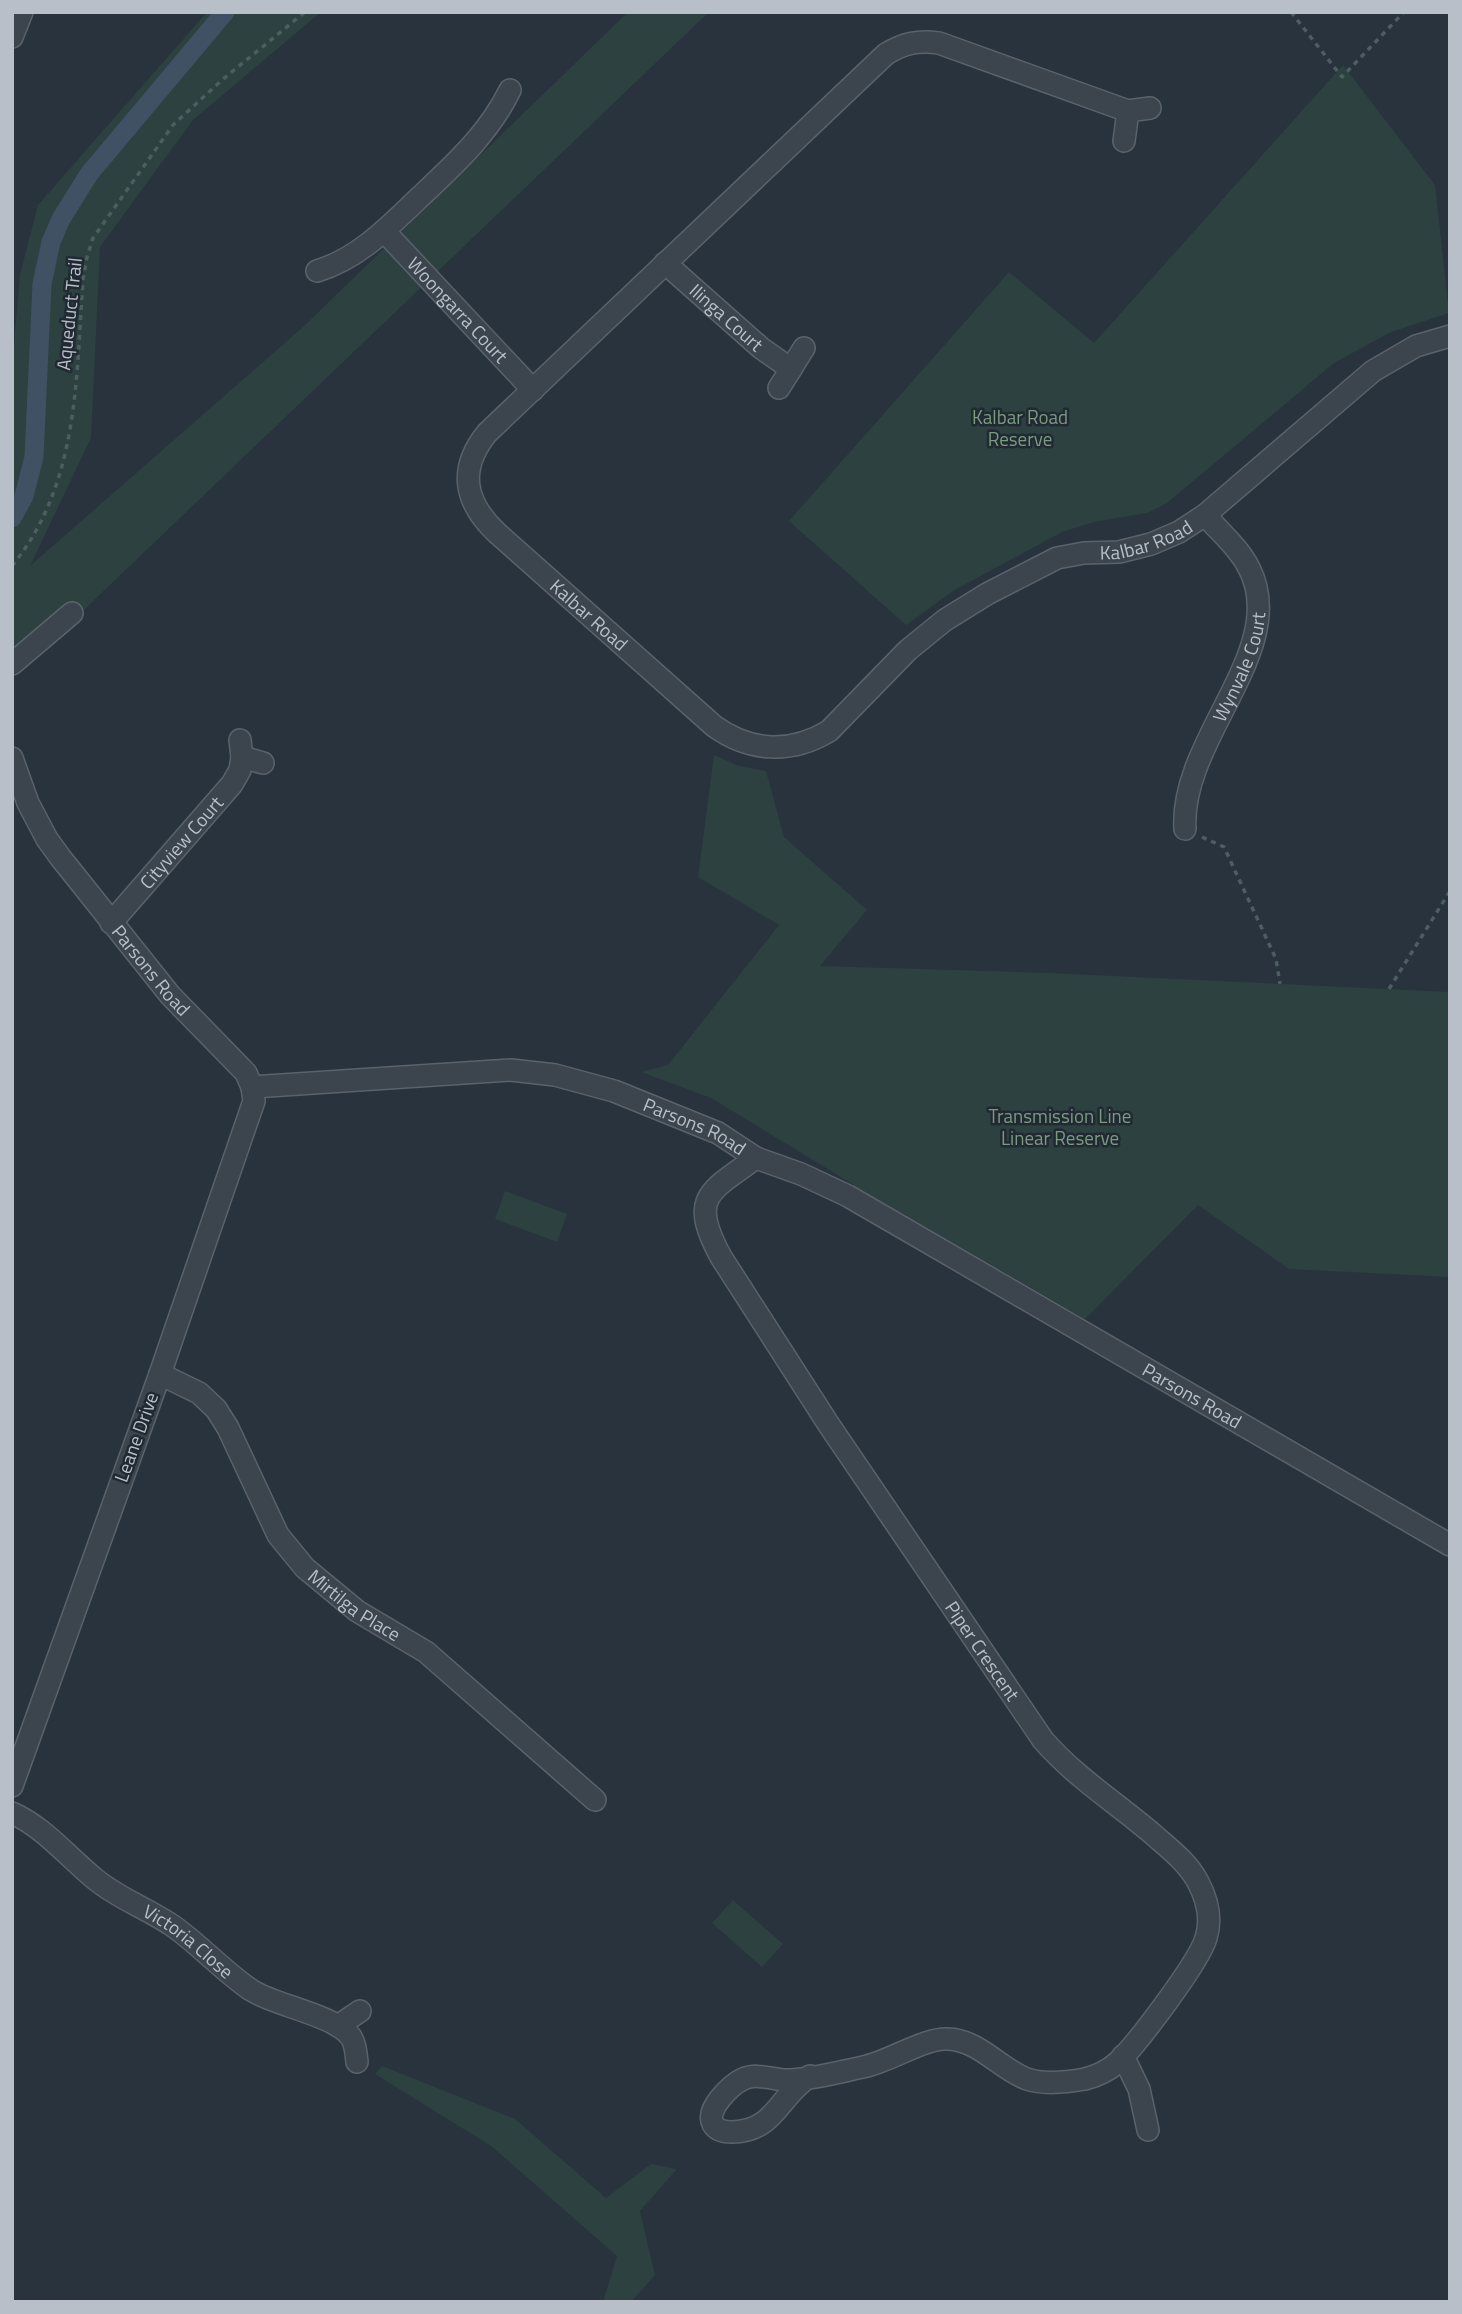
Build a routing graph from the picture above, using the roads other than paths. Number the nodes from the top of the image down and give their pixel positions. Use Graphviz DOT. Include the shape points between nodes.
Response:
graph roads {
  1 [pos="22,12"];
  2 [pos="12,37"];
  3 [pos="510,89"];
  4 [pos="1150,108"];
  5 [pos="1128,111"];
  6 [pos="1124,141"];
  7 [pos="384,231"];
  8 [pos="665,263"];
  9 [pos="317,271"];
  10 [pos="1450,336"];
  11 [pos="804,348"];
  12 [pos="791,369"];
  13 [pos="779,387"];
  14 [pos="533,390"];
  15 [pos="1205,514"];
  16 [pos="72,613"];
  17 [pos="12,664"];
  18 [pos="12,758"];
  19 [pos="263,763"];
  20 [pos="1185,829"];
  21 [pos="111,923"];
  22 [pos="252,1087"];
  23 [pos="756,1158"];
  24 [pos="160,1374"];
  25 [pos="1450,1545"];
  26 [pos="12,1786"];
  27 [pos="595,1800"];
  28 [pos="12,1813"];
  29 [pos="360,2011"];
  30 [pos="338,2026"];
  31 [pos="1123,2056"];
  32 [pos="357,2063"];
  33 [pos="810,2076"];
  34 [pos="1148,2130"];
  1 -- 2 [label="street"];
  3 -- 7 [label="street" via="478,140"];
  4 -- 5 [label="street"];
  5 -- 6 [label="street"];
  5 -- 8 [label="street, Kalbar Road" via="950,47 906,43 878,61"];
  7 -- 9 [label="street" via="346,260"];
  7 -- 14 [label="street, Woongarra Court"];
  8 -- 12 [label="street, Ilinga Court"];
  8 -- 14 [label="street, Kalbar Road"];
  10 -- 15 [label="street, Kalbar Road" via="1416,346 1373,371"];
  11 -- 12 [label="street"];
  12 -- 13 [label="street"];
  14 -- 15 [label="street, Kalbar Road" via="487,433 474,453 468,478 478,513 707,720 737,740 762,747 803,744 829,731 908,650 987,594 1057,558 1151,544"];
  15 -- 20 [label="street, Wynvale Court" via="1248,566 1260,612 1255,640 1189,785"];
  16 -- 17 [label="street"];
  18 -- 21 [label="street, Parsons Road" via="27,803 47,839"];
  19 -- 21 [label="street, Cityview Court" via="241,749 240,770 232,784"];
  21 -- 22 [label="street, Parsons Road" via="170,995 246,1073"];
  22 -- 23 [label="street, Parsons Road" via="488,1070 539,1072 637,1099 730,1139"];
  22 -- 24 [label="street, Leane Drive" via="252,1108"];
  23 -- 25 [label="street, Parsons Road" via="867,1206"];
  23 -- 31 [label="street, Piper Crescent" via="719,1185 709,1197 704,1220 742,1293 1043,1740 1180,1858 1203,1893 1209,1916 1202,1948"];
  24 -- 26 [label="street, Leane Drive"];
  24 -- 27 [label="street, Mirtilga Place" via="200,1394 216,1409 278,1535 305,1568 357,1612 433,1657"];
  28 -- 30 [label="street, Victoria Close" via="36,1827 108,1889 186,1935 248,1988"];
  29 -- 30 [label="street"];
  30 -- 32 [label="street" via="354,2043"];
  31 -- 33 [label="street" via="1107,2070 1086,2078 1037,2081 968,2044 947,2038 877,2064"];
  31 -- 34 [label="street" via="1139,2089"];
}
